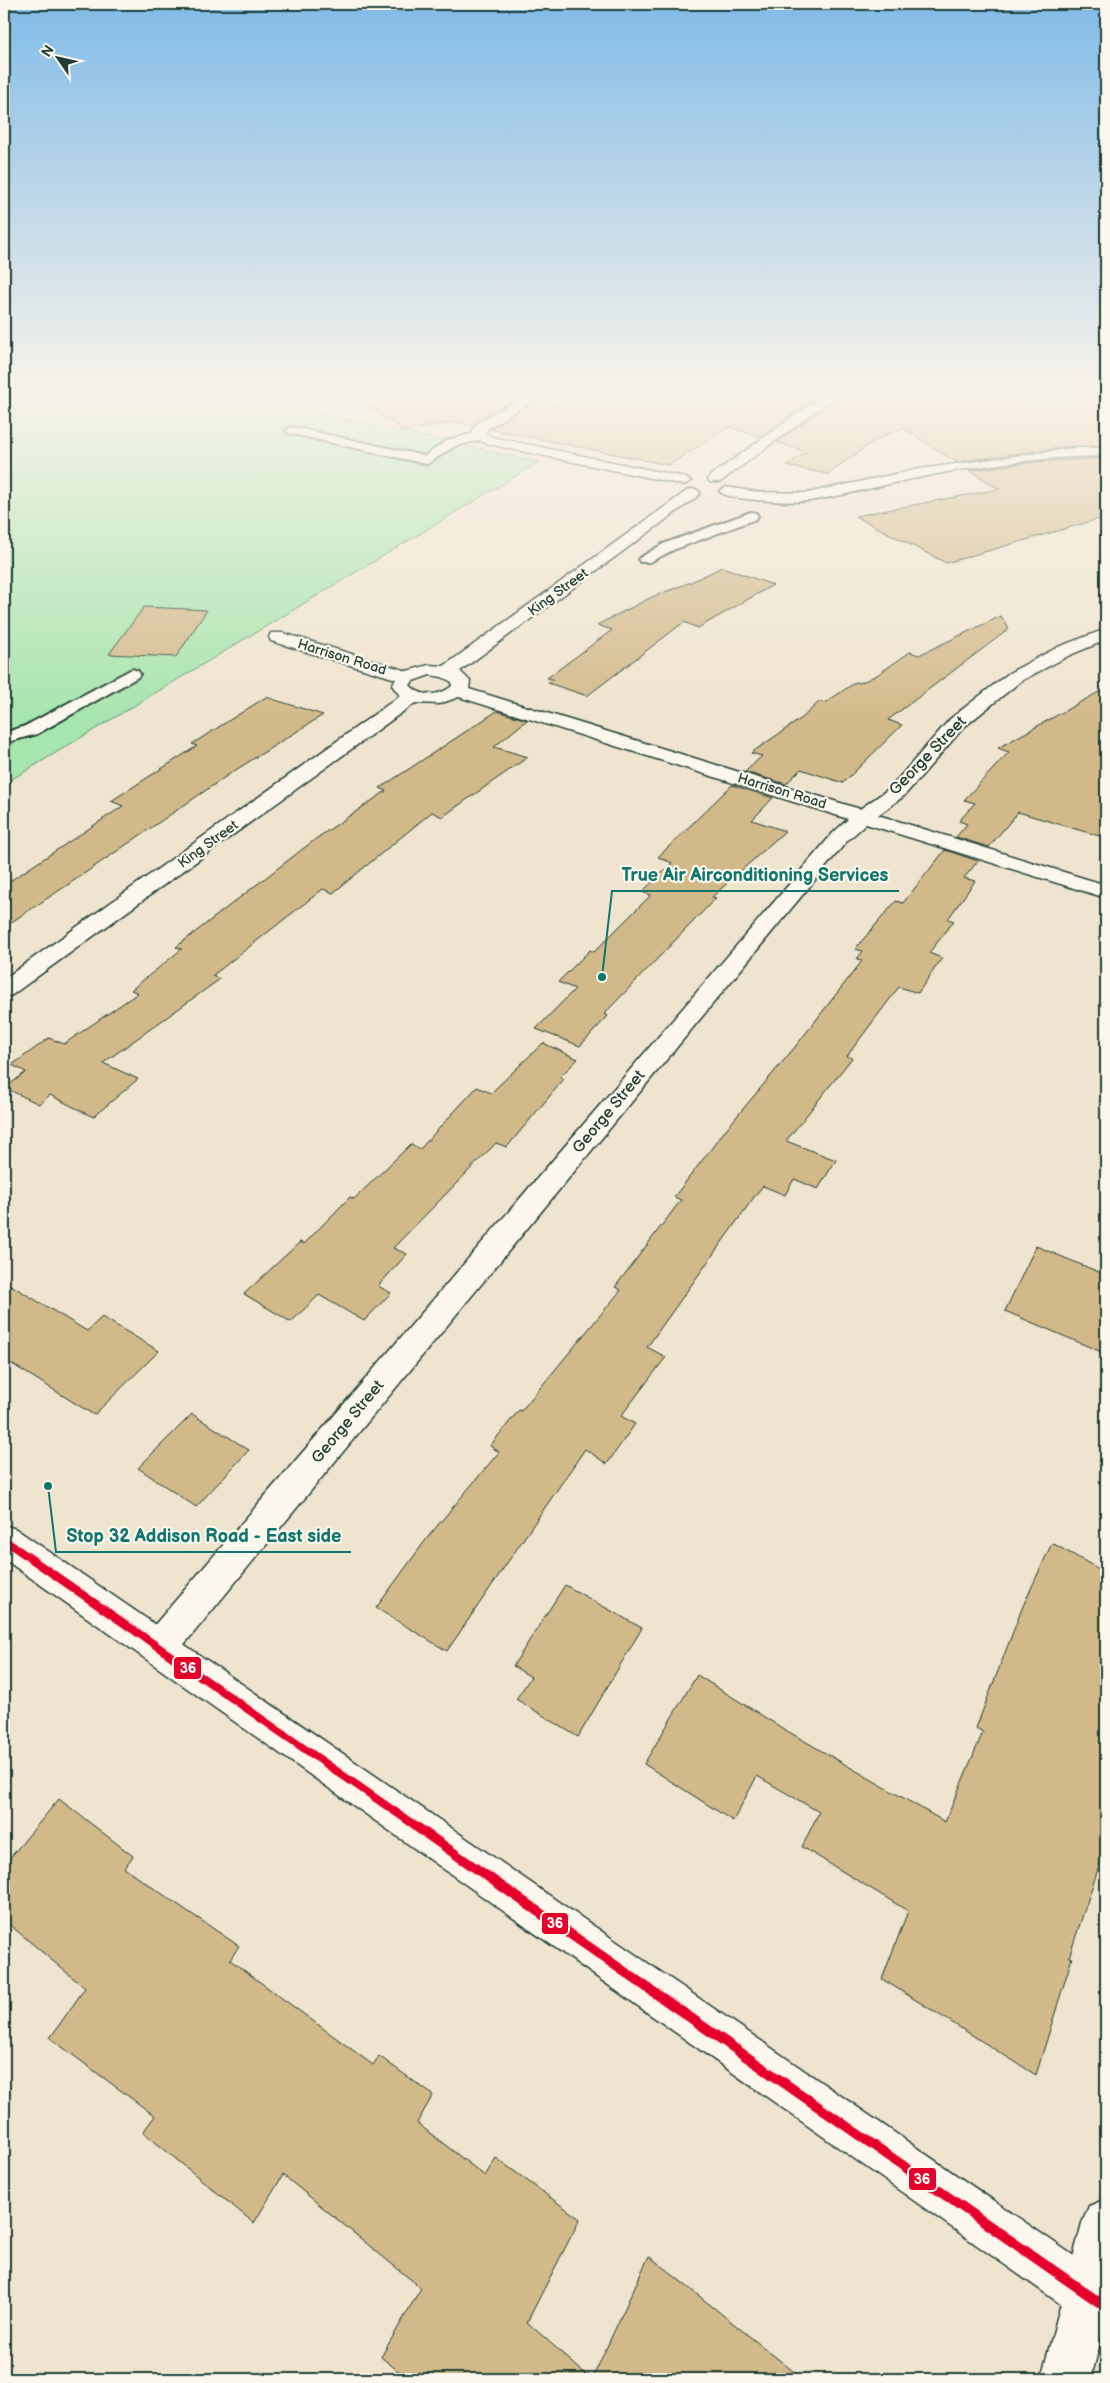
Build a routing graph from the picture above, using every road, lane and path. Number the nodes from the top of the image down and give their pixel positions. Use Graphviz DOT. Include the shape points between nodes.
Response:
graph roads {
  1 [pos="672,502"];
  2 [pos="751,516"];
  3 [pos="632,539"];
  4 [pos="668,548"];
  5 [pos="645,559"];
  6 [pos="1106,634"];
  7 [pos="277,637"];
  8 [pos="448,672"];
  9 [pos="132,674"];
  10 [pos="410,686"];
  11 [pos="458,691"];
  12 [pos="4,738"];
  13 [pos="863,816"];
  14 [pos="1106,892"];
  15 [pos="4,990"];
  16 [pos="4,1540"];
  17 [pos="159,1647"];
  18 [pos="1106,2223"];
  19 [pos="1097,2301"];
  20 [pos="1066,2379"];
  1 -- 3 [label="street, King Street"];
  2 -- 4 [label="lane"];
  3 -- 4 [label="lane"];
  3 -- 8 [label="street, King Street"];
  4 -- 5 [label="lane"];
  6 -- 13 [label="street, George Street" via="1064,651 1015,677 957,723 898,792"];
  7 -- 10 [label="street, Harrison Road"];
  8 -- 10 [label="street" via="428,670"];
  8 -- 11 [label="street" via="461,681"];
  9 -- 12 [label="lane" via="31,730"];
  10 -- 11 [label="street, Harrison Road" via="439,698"];
  10 -- 15 [label="street, King Street"];
  11 -- 13 [label="street, Harrison Road"];
  13 -- 14 [label="street, Harrison Road"];
  13 -- 17 [label="street, George Street" via="840,837"];
  16 -- 17 [label="street"];
  17 -- 19 [label="street"];
  18 -- 19 [label="street"];
  19 -- 20 [label="street"];
}
